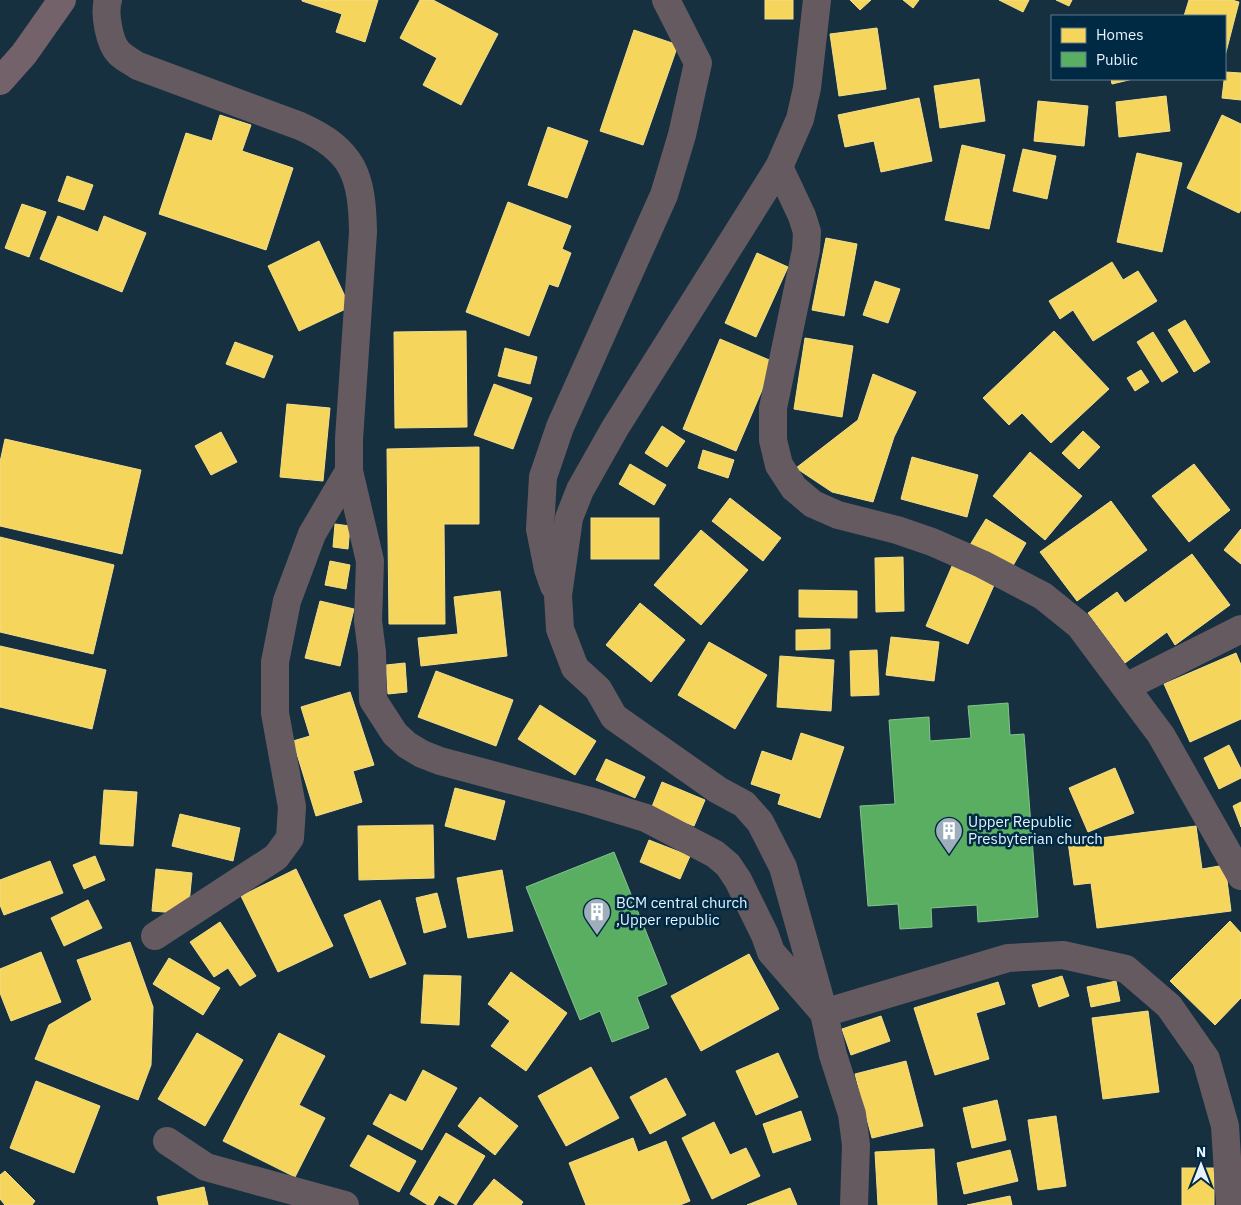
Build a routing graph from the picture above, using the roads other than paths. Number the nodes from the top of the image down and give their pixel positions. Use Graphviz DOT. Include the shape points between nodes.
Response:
graph roads {
  1 [pos="62,0"];
  2 [pos="108,0"];
  3 [pos="666,0"];
  4 [pos="817,0"];
  5 [pos="0,81"];
  6 [pos="779,167"];
  7 [pos="349,471"];
  8 [pos="558,595"];
  9 [pos="1241,629"];
  10 [pos="1126,687"];
  11 [pos="1241,876"];
  12 [pos="155,936"];
  13 [pos="824,1013"];
  14 [pos="167,1141"];
  15 [pos="345,1205"];
  16 [pos="854,1205"];
  17 [pos="1230,1205"];
  1 -- 5 [label="main road" via="24,54"];
  2 -- 7 [label="street" via="109,33 124,57 138,66 321,135 349,163 363,204 363,232"];
  3 -- 8 [label="street" via="698,63 664,195 560,427 544,477 540,529 548,569"];
  4 -- 6 [label="street" via="807,88 800,119"];
  6 -- 8 [label="street" via="615,428 580,490 569,518"];
  6 -- 10 [label="street" via="807,232 773,408 773,440 779,466 794,488 813,504 838,515 932,542 1043,596 1079,626"];
  7 -- 12 [label="street" via="312,534 287,601 275,662 275,712 292,807 290,838 276,857"];
  7 -- 13 [label="street" via="370,561 368,621 373,700 396,734 407,745 440,761 646,818 715,854 738,880 771,952"];
  8 -- 13 [label="street" via="560,629 575,668 598,689 614,716 718,790 744,804 760,822 783,867"];
  9 -- 10 [label="street"];
  10 -- 11 [label="street" via="1161,735"];
  13 -- 16 [label="street" via="833,1055 852,1114 856,1145"];
  13 -- 17 [label="street" via="1008,958 1063,955 1126,969 1169,1006 1206,1059 1225,1126"];
  14 -- 15 [label="street" via="206,1166"];
}
